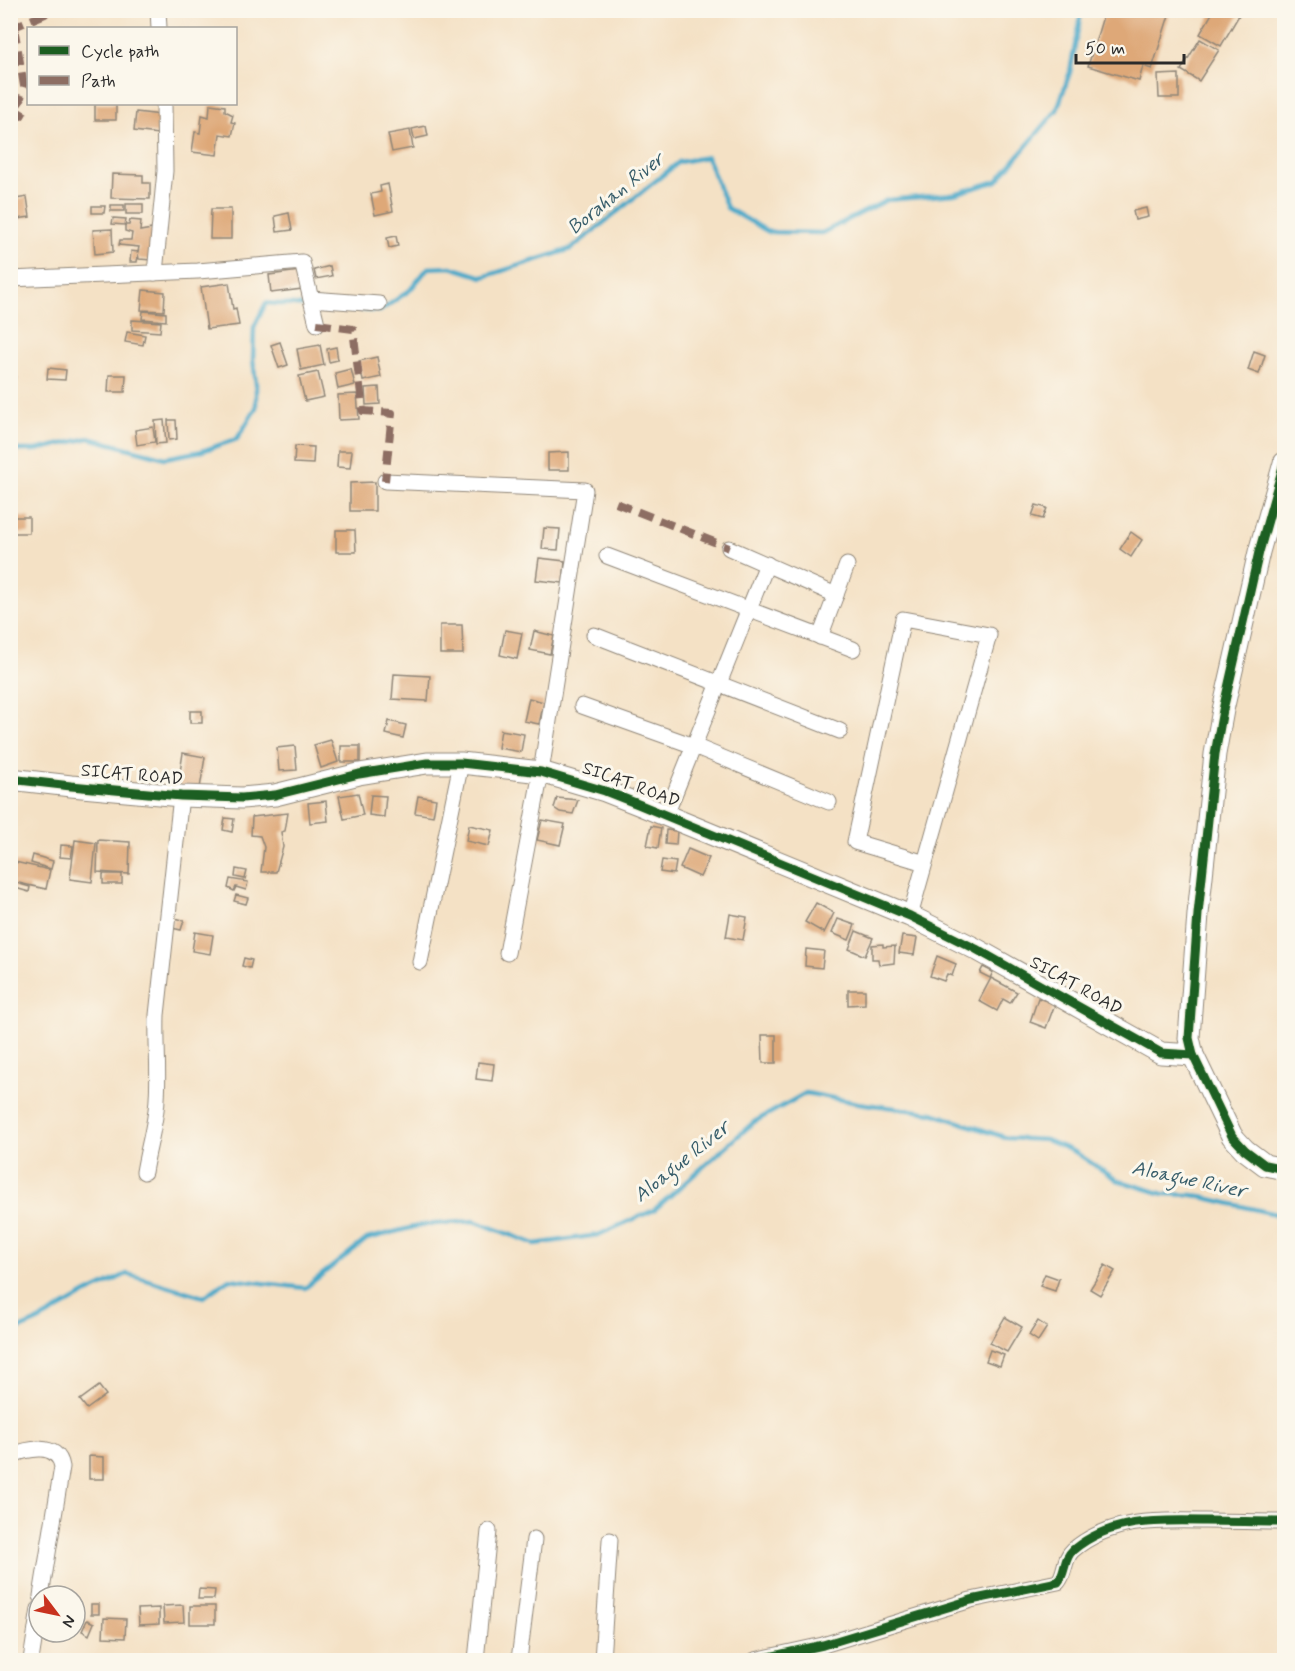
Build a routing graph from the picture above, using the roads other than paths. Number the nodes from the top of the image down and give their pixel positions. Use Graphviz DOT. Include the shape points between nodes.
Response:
graph roads {
  1 [pos="158,10"];
  2 [pos="159,27"];
  3 [pos="164,105"];
  4 [pos="155,273"];
  5 [pos="10,279"];
  6 [pos="311,299"];
  7 [pos="379,304"];
  8 [pos="317,324"];
  9 [pos="1284,463"];
  10 [pos="385,481"];
  11 [pos="729,548"];
  12 [pos="608,556"];
  13 [pos="767,564"];
  14 [pos="848,565"];
  15 [pos="836,595"];
  16 [pos="748,610"];
  17 [pos="594,635"];
  18 [pos="820,637"];
  19 [pos="853,649"];
  20 [pos="719,684"];
  21 [pos="582,706"];
  22 [pos="840,731"];
  23 [pos="694,746"];
  24 [pos="461,763"];
  25 [pos="541,772"];
  26 [pos="10,779"];
  27 [pos="181,796"];
  28 [pos="829,802"];
  29 [pos="666,815"];
  30 [pos="925,863"];
  31 [pos="910,916"];
  32 [pos="507,953"];
  33 [pos="420,962"];
  34 [pos="1193,1055"];
  35 [pos="1284,1169"];
  36 [pos="144,1172"];
  37 [pos="10,1456"];
  38 [pos="1284,1522"];
  39 [pos="489,1531"];
  40 [pos="534,1539"];
  41 [pos="610,1539"];
  42 [pos="43,1584"];
  43 [pos="34,1644"];
  44 [pos="31,1660"];
  45 [pos="476,1660"];
  46 [pos="519,1660"];
  47 [pos="602,1660"];
  48 [pos="755,1660"];
  1 -- 2 [label="street"];
  3 -- 4 [label="street" via="165,171"];
  4 -- 5 [label="street"];
  4 -- 6 [label="street" via="302,262"];
  6 -- 7 [label="street"];
  6 -- 8 [label="street"];
  9 -- 34 [label="street" via="1259,552 1215,754 1198,914 1189,1038"];
  10 -- 25 [label="street" via="585,490"];
  11 -- 13 [label="street"];
  12 -- 16 [label="street"];
  13 -- 15 [label="street"];
  13 -- 16 [label="street"];
  14 -- 15 [label="street"];
  15 -- 18 [label="street"];
  16 -- 18 [label="street"];
  16 -- 20 [label="street"];
  17 -- 20 [label="street"];
  18 -- 19 [label="street"];
  20 -- 22 [label="street"];
  20 -- 23 [label="street"];
  21 -- 23 [label="street"];
  23 -- 28 [label="street"];
  23 -- 29 [label="street"];
  24 -- 25 [label="street, SICAT ROAD"];
  24 -- 27 [label="street, SICAT ROAD" via="427,763 359,774 275,795"];
  24 -- 33 [label="street"];
  25 -- 29 [label="street, SICAT ROAD"];
  25 -- 32 [label="street"];
  26 -- 27 [label="street, SICAT ROAD"];
  27 -- 36 [label="street" via="157,1015 157,1102"];
  29 -- 31 [label="street, SICAT ROAD"];
  30 -- 30 [label="street" via="989,635 903,619 855,842"];
  30 -- 31 [label="street"];
  31 -- 34 [label="street, SICAT ROAD" via="1161,1053"];
  34 -- 35 [label="street" via="1232,1136 1265,1165"];
  37 -- 42 [label="street" via="27,1449 49,1450 58,1456 62,1467"];
  38 -- 48 [label="street" via="1132,1522 1097,1533 1071,1551 1058,1582 971,1600 824,1645"];
  39 -- 45 [label="street"];
  40 -- 46 [label="street"];
  41 -- 47 [label="street"];
  43 -- 44 [label="street"];
}
